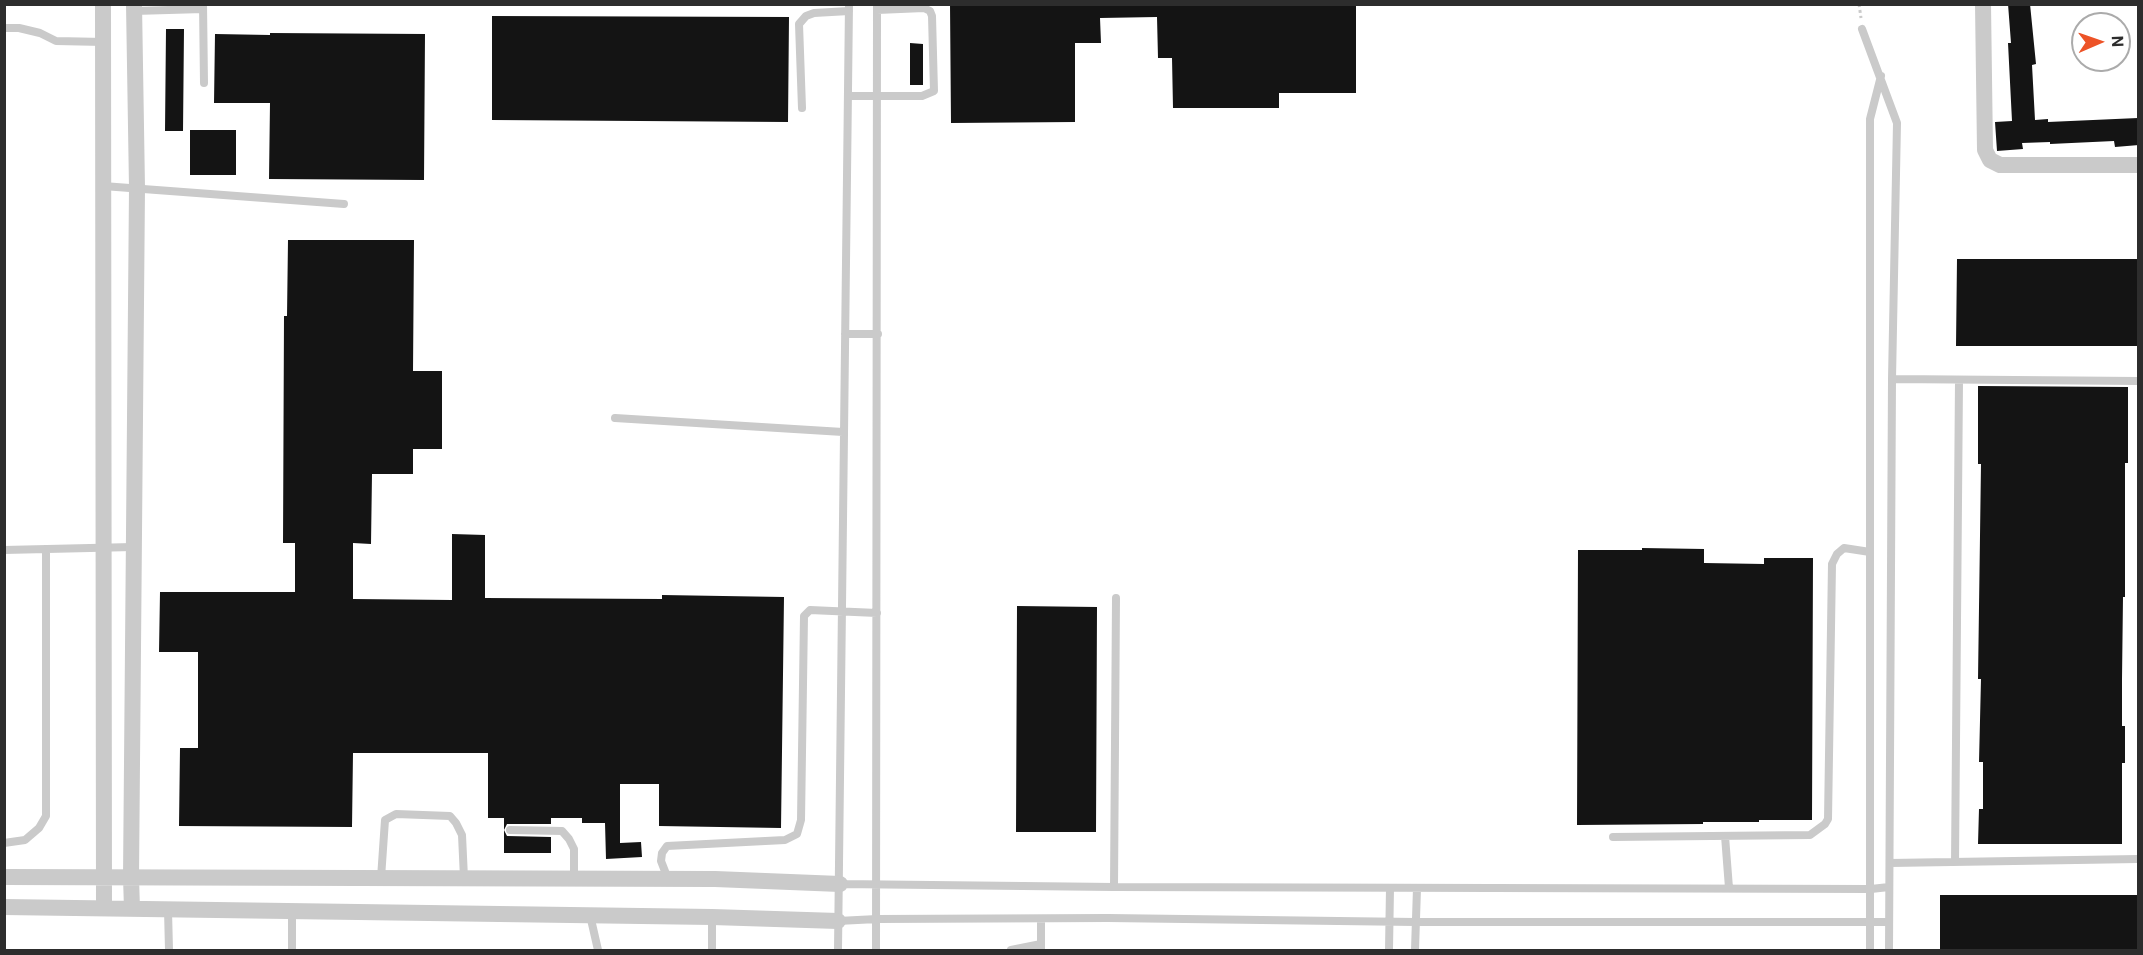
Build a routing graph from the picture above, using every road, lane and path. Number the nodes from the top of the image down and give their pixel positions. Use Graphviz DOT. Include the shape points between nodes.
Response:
graph roads {
  1 [pos="103,4"];
  2 [pos="1983,4"];
  3 [pos="203,7"];
  4 [pos="877,7"];
  5 [pos="134,8"];
  6 [pos="849,8"];
  7 [pos="4,28"];
  8 [pos="1862,29"];
  9 [pos="104,42"];
  10 [pos="1881,75"];
  11 [pos="204,83"];
  12 [pos="848,96"];
  13 [pos="877,97"];
  14 [pos="802,108"];
  15 [pos="2139,165"];
  16 [pos="103,186"];
  17 [pos="137,188"];
  18 [pos="344,204"];
  19 [pos="845,334"];
  20 [pos="878,334"];
  21 [pos="1892,379"];
  22 [pos="1959,381"];
  23 [pos="2139,381"];
  24 [pos="615,418"];
  25 [pos="843,432"];
  26 [pos="133,548"];
  27 [pos="45,549"];
  28 [pos="105,549"];
  29 [pos="4,550"];
  30 [pos="1870,552"];
  31 [pos="1116,598"];
  32 [pos="841,613"];
  33 [pos="877,613"];
  34 [pos="510,830"];
  35 [pos="1725,836"];
  36 [pos="1613,837"];
  37 [pos="4,843"];
  38 [pos="2139,859"];
  39 [pos="1955,862"];
  40 [pos="1890,863"];
  41 [pos="4,877"];
  42 [pos="103,877"];
  43 [pos="130,877"];
  44 [pos="381,878"];
  45 [pos="464,879"];
  46 [pos="574,879"];
  47 [pos="668,879"];
  48 [pos="840,884"];
  49 [pos="877,884"];
  50 [pos="1114,887"];
  51 [pos="1888,887"];
  52 [pos="1390,888"];
  53 [pos="1417,888"];
  54 [pos="1729,888"];
  55 [pos="1871,889"];
  56 [pos="4,907"];
  57 [pos="104,908"];
  58 [pos="132,909"];
  59 [pos="168,909"];
  60 [pos="292,911"];
  61 [pos="590,915"];
  62 [pos="712,917"];
  63 [pos="877,919"];
  64 [pos="1041,919"];
  65 [pos="838,921"];
  66 [pos="1870,921"];
  67 [pos="1388,922"];
  68 [pos="1415,922"];
  69 [pos="1889,922"];
  70 [pos="1041,947"];
  71 [pos="169,951"];
  72 [pos="292,951"];
  73 [pos="598,951"];
  74 [pos="712,951"];
  75 [pos="838,951"];
  76 [pos="876,951"];
  77 [pos="1011,951"];
  78 [pos="1389,951"];
  79 [pos="1416,951"];
  80 [pos="1870,951"];
  81 [pos="1889,951"];
  1 -- 9 [label="street"];
  2 -- 15 [label="street" via="1986,150 1990,160 2000,165"];
  3 -- 5 [label="lane"];
  3 -- 11 [label="lane"];
  4 -- 13 [label="lane"];
  4 -- 13 [label="lane" via="930,10 934,91 922,96"];
  5 -- 17 [label="street"];
  6 -- 12 [label="lane"];
  6 -- 14 [label="lane" via="806,16 799,24"];
  7 -- 9 [label="lane" via="40,33 56,41"];
  8 -- 10 [label="lane"];
  9 -- 16 [label="street"];
  10 -- 21 [label="lane" via="1897,123"];
  10 -- 30 [label="lane" via="1870,119"];
  12 -- 13 [label="lane"];
  12 -- 19 [label="lane"];
  13 -- 20 [label="lane"];
  16 -- 17 [label="lane"];
  16 -- 28 [label="street"];
  17 -- 18 [label="lane"];
  17 -- 26 [label="street"];
  19 -- 20 [label="lane"];
  19 -- 25 [label="lane"];
  20 -- 33 [label="lane"];
  21 -- 22 [label="lane"];
  21 -- 40 [label="lane"];
  22 -- 23 [label="lane"];
  22 -- 39 [label="lane"];
  24 -- 25 [label="lane"];
  25 -- 32 [label="lane"];
  26 -- 28 [label="lane"];
  26 -- 43 [label="street"];
  27 -- 28 [label="lane"];
  27 -- 29 [label="lane"];
  27 -- 37 [label="lane" via="46,816 26,840"];
  28 -- 42 [label="street"];
  30 -- 35 [label="lane" via="1844,548 1833,564 1828,819 1810,835"];
  30 -- 55 [label="lane"];
  31 -- 50 [label="lane"];
  32 -- 33 [label="lane"];
  32 -- 47 [label="lane" via="810,610 804,616 801,820 797,834 785,840 667,846 662,861"];
  32 -- 48 [label="lane"];
  33 -- 49 [label="lane"];
  34 -- 46 [label="lane" via="562,831 574,849"];
  35 -- 36 [label="lane"];
  35 -- 54 [label="lane"];
  38 -- 39 [label="lane"];
  39 -- 40 [label="lane"];
  40 -- 51 [label="lane"];
  41 -- 42 [label="street"];
  42 -- 43 [label="street"];
  42 -- 57 [label="street"];
  43 -- 44 [label="street"];
  43 -- 58 [label="street"];
  44 -- 45 [label="street"];
  44 -- 45 [label="lane" via="385,820 396,814 450,816 462,835"];
  45 -- 46 [label="street"];
  46 -- 47 [label="street"];
  47 -- 48 [label="street"];
  48 -- 49 [label="lane"];
  48 -- 65 [label="lane"];
  49 -- 50 [label="lane"];
  49 -- 63 [label="lane"];
  50 -- 52 [label="lane"];
  51 -- 55 [label="lane"];
  51 -- 69 [label="lane"];
  52 -- 53 [label="lane"];
  52 -- 67 [label="lane"];
  53 -- 54 [label="lane"];
  53 -- 68 [label="lane"];
  54 -- 55 [label="lane"];
  55 -- 66 [label="lane"];
  56 -- 57 [label="street"];
  57 -- 58 [label="street"];
  58 -- 59 [label="street"];
  59 -- 60 [label="street"];
  59 -- 71 [label="lane"];
  60 -- 61 [label="street"];
  60 -- 72 [label="lane"];
  61 -- 62 [label="street"];
  61 -- 73 [label="lane"];
  62 -- 65 [label="street"];
  62 -- 74 [label="lane"];
  63 -- 64 [label="lane"];
  63 -- 65 [label="lane"];
  63 -- 76 [label="lane"];
  64 -- 67 [label="lane"];
  64 -- 70 [label="lane"];
  65 -- 75 [label="lane"];
  66 -- 68 [label="lane"];
  66 -- 69 [label="lane"];
  66 -- 80 [label="lane"];
  67 -- 68 [label="lane"];
  67 -- 78 [label="lane"];
  68 -- 79 [label="lane"];
  69 -- 81 [label="lane"];
  70 -- 77 [label="lane"];
}
